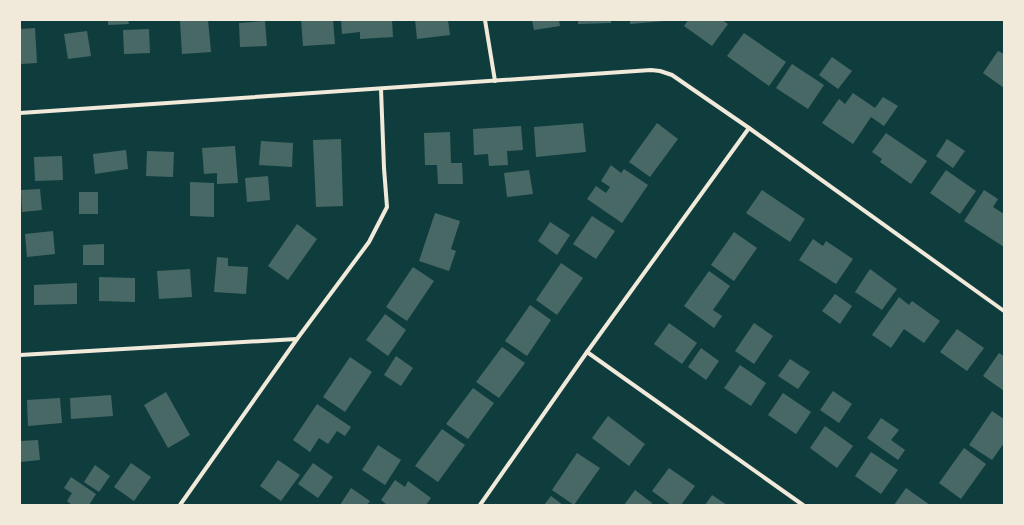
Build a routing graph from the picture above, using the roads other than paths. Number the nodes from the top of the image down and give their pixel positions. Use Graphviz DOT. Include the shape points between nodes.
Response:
graph roads {
  1 [pos="485,20"];
  2 [pos="495,81"];
  3 [pos="381,89"];
  4 [pos="20,113"];
  5 [pos="749,128"];
  6 [pos="1004,310"];
  7 [pos="297,340"];
  8 [pos="587,352"];
  9 [pos="20,355"];
  10 [pos="180,505"];
  11 [pos="480,505"];
  12 [pos="803,505"];
  1 -- 2 [label="street"];
  2 -- 3 [label="street"];
  2 -- 5 [label="street" via="660,71 672,75"];
  3 -- 4 [label="street"];
  3 -- 7 [label="street" via="387,207 369,242"];
  5 -- 6 [label="street"];
  5 -- 8 [label="street"];
  7 -- 9 [label="street"];
  7 -- 10 [label="street"];
  8 -- 11 [label="street"];
  8 -- 12 [label="street"];
}
